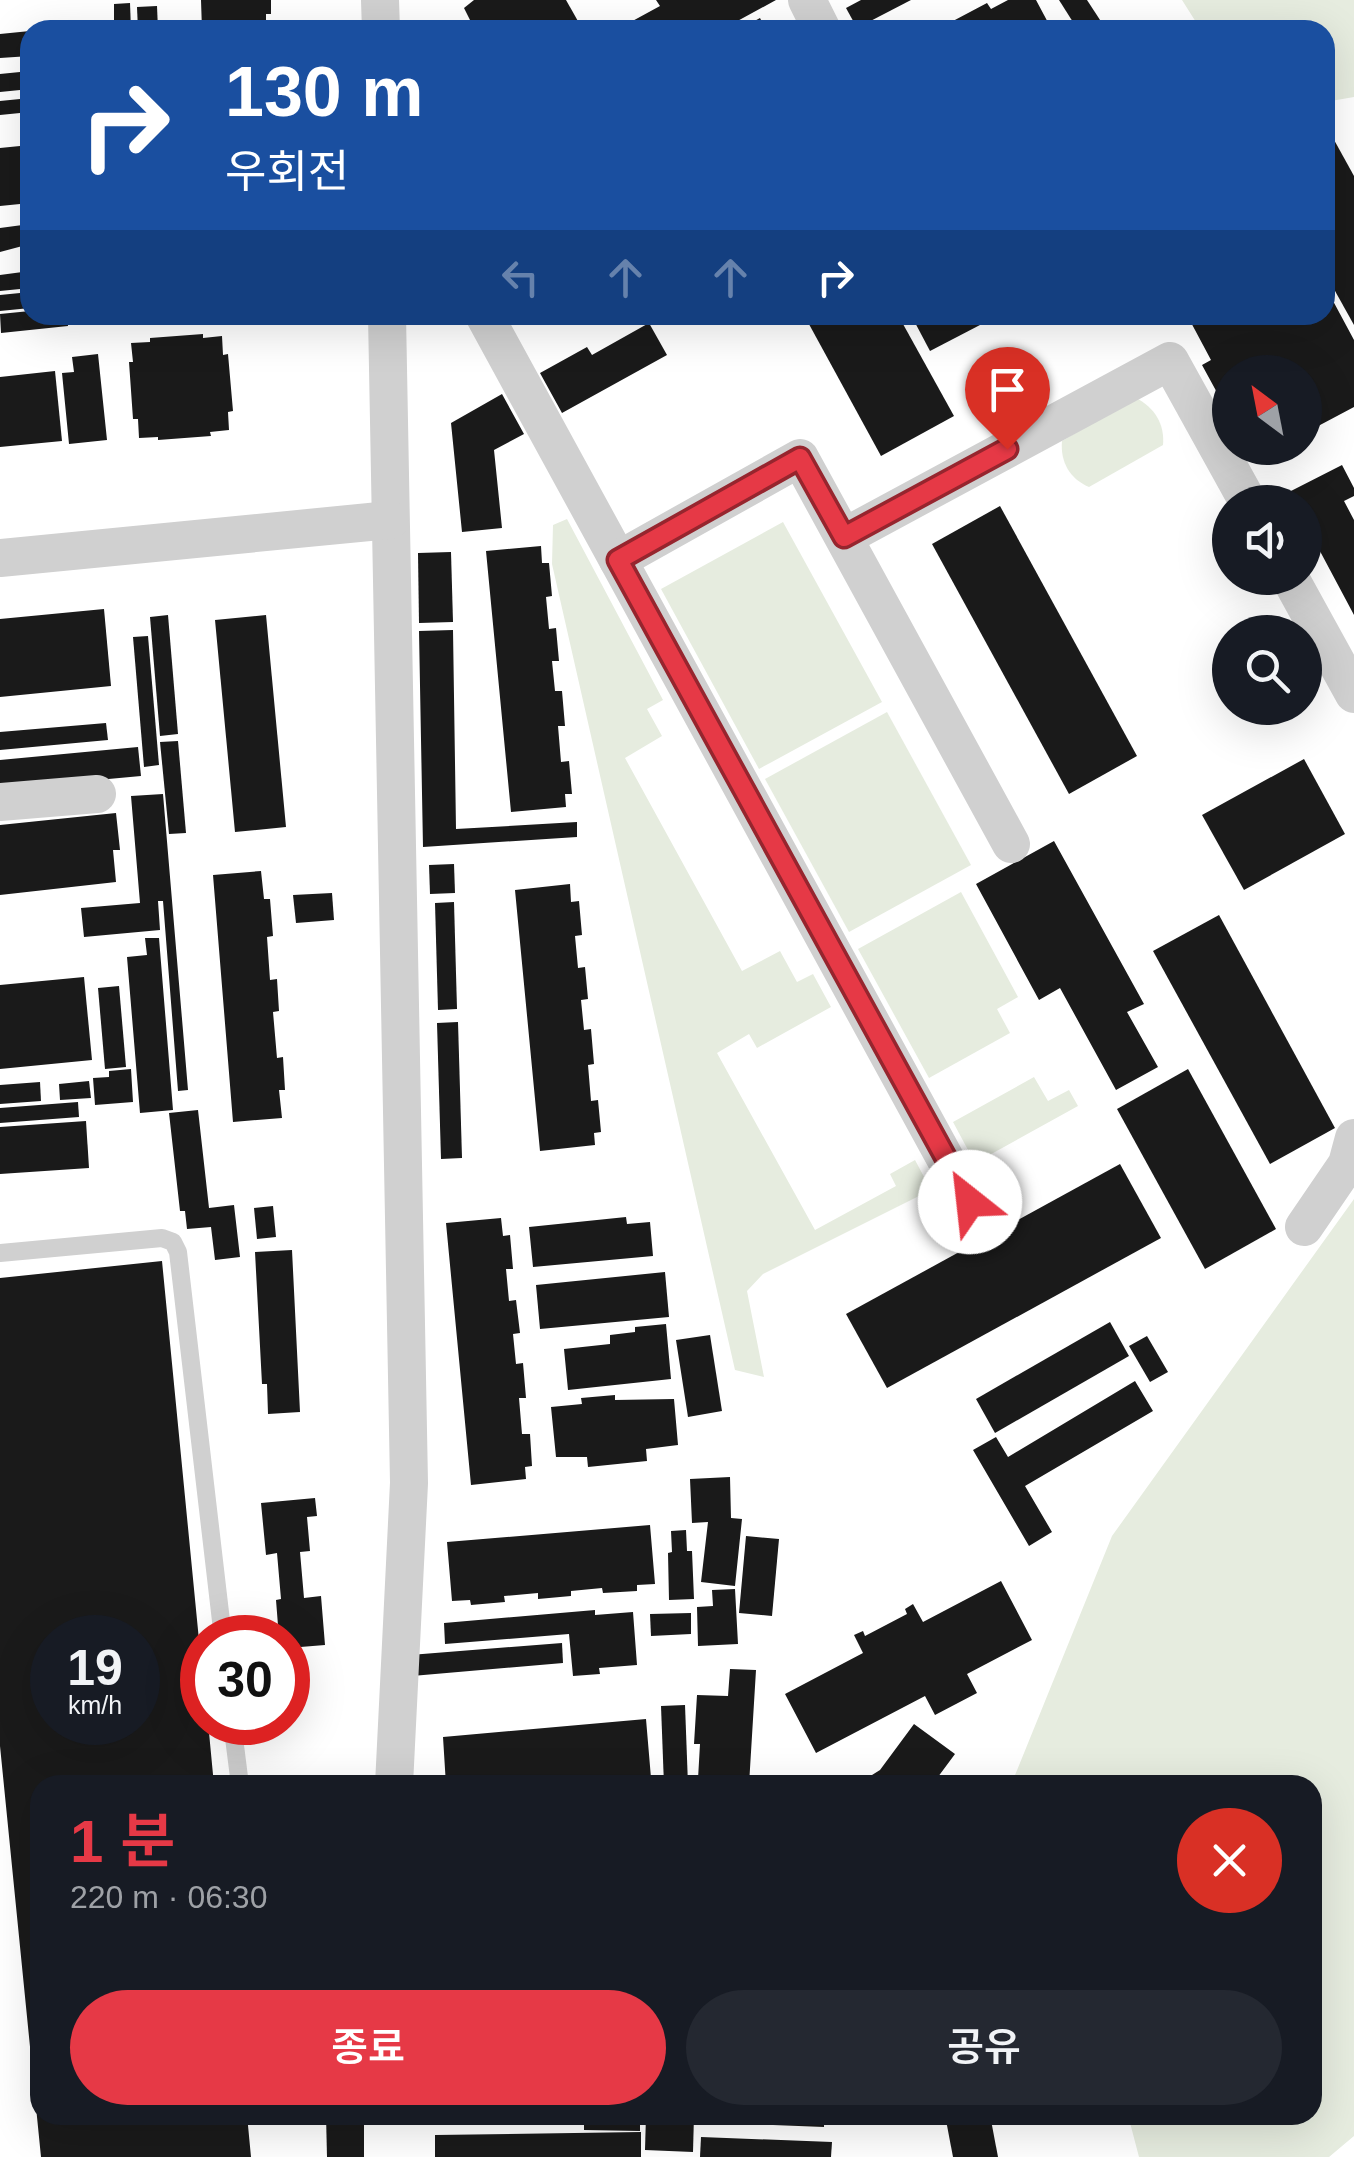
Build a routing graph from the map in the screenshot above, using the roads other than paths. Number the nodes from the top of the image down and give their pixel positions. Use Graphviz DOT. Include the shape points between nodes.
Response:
graph roads {
  1 [pos="387,325"];
  2 [pos="489,325"];
  3 [pos="1239,485"];
  4 [pos="390,520"];
  5 [pos="844,537"];
  6 [pos="0,558"];
  7 [pos="618,560"];
  8 [pos="1299,595"];
  9 [pos="1354,694"];
  10 [pos="97,794"];
  11 [pos="0,802"];
  12 [pos="1011,844"];
  13 [pos="1354,1138"];
  14 [pos="970,1202"];
  15 [pos="1304,1227"];
  16 [pos="0,1252"];
  17 [pos="219,1615"];
  18 [pos="235,1745"];
  19 [pos="239,1775"];
  20 [pos="394,1775"];
  1 -- 4 [label="street"];
  2 -- 7 [label="street"];
  3 -- 5 [label="street" via="1170,360"];
  4 -- 6 [label="street"];
  4 -- 20 [label="street" via="409,1482"];
  5 -- 7 [label="street" via="800,458"];
  5 -- 12 [label="street"];
  7 -- 14 [label="street"];
  8 -- 9 [label="street"];
  10 -- 11 [label="street"];
  13 -- 15 [label="street" via="1347,1164"];
  16 -- 17 [label="lane" via="173,1242"];
  18 -- 19 [label="lane"];
}
